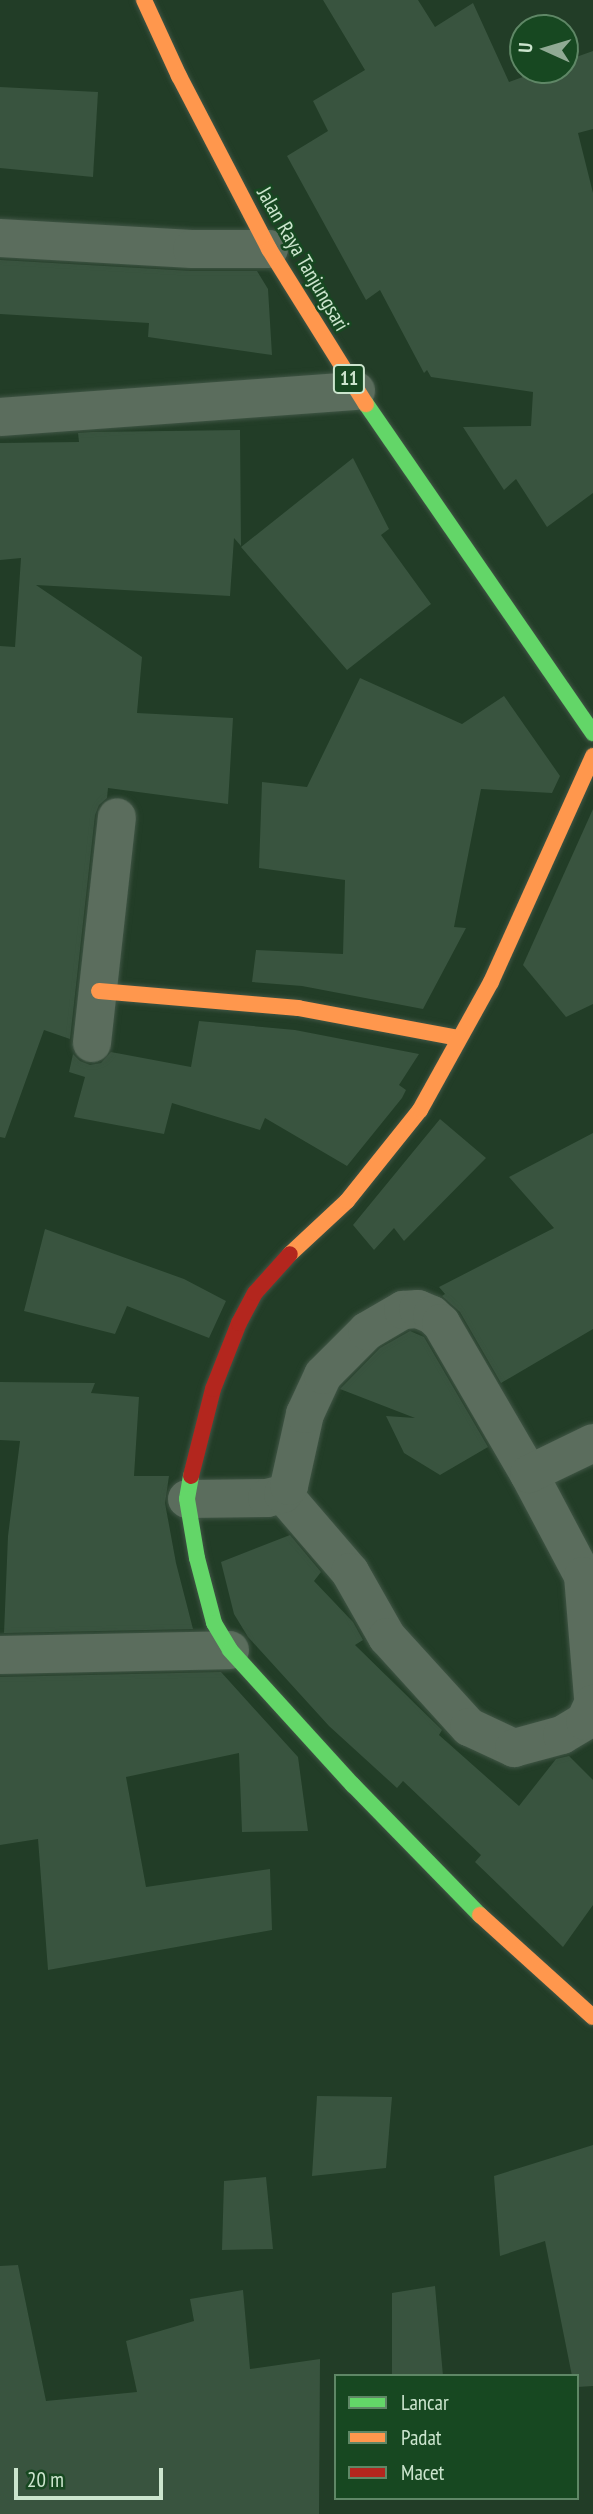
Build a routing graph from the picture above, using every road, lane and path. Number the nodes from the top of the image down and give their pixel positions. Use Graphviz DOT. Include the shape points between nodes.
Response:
graph roads {
  1 [pos="144,0"];
  2 [pos="0,238"];
  3 [pos="269,249"];
  4 [pos="356,391"];
  5 [pos="0,417"];
  6 [pos="591,730"];
  7 [pos="117,817"];
  8 [pos="99,991"];
  9 [pos="459,1038"];
  10 [pos="92,1043"];
  11 [pos="593,1443"];
  12 [pos="529,1474"];
  13 [pos="284,1493"];
  14 [pos="187,1499"];
  15 [pos="230,1650"];
  16 [pos="0,1655"];
  17 [pos="593,1697"];
  18 [pos="593,1704"];
  19 [pos="593,2017"];
  1 -- 3 [label="main road, Jalan Raya Tanjungsari / 11"];
  2 -- 3 [label="street"];
  3 -- 4 [label="main road, Jalan Raya Tanjungsari / 11"];
  4 -- 5 [label="street"];
  4 -- 6 [label="main road, Jalan Raya Tanjungsari / 11"];
  6 -- 9 [label="main road" via="491,982"];
  7 -- 8 [label="street"];
  8 -- 9 [label="main road" via="298,1008"];
  8 -- 10 [label="street"];
  9 -- 14 [label="main road" via="420,1110 347,1202 273,1270 255,1293 213,1389"];
  11 -- 12 [label="street"];
  12 -- 13 [label="street" via="441,1323 418,1308 403,1310 367,1331 323,1375 305,1414"];
  12 -- 17 [label="street" via="583,1576"];
  13 -- 14 [label="street" via="268,1498"];
  13 -- 18 [label="street" via="351,1572 387,1637 469,1727 514,1748 562,1735 585,1721"];
  14 -- 15 [label="main road" via="214,1623"];
  15 -- 16 [label="street"];
  15 -- 19 [label="main road" via="500,1936"];
}
